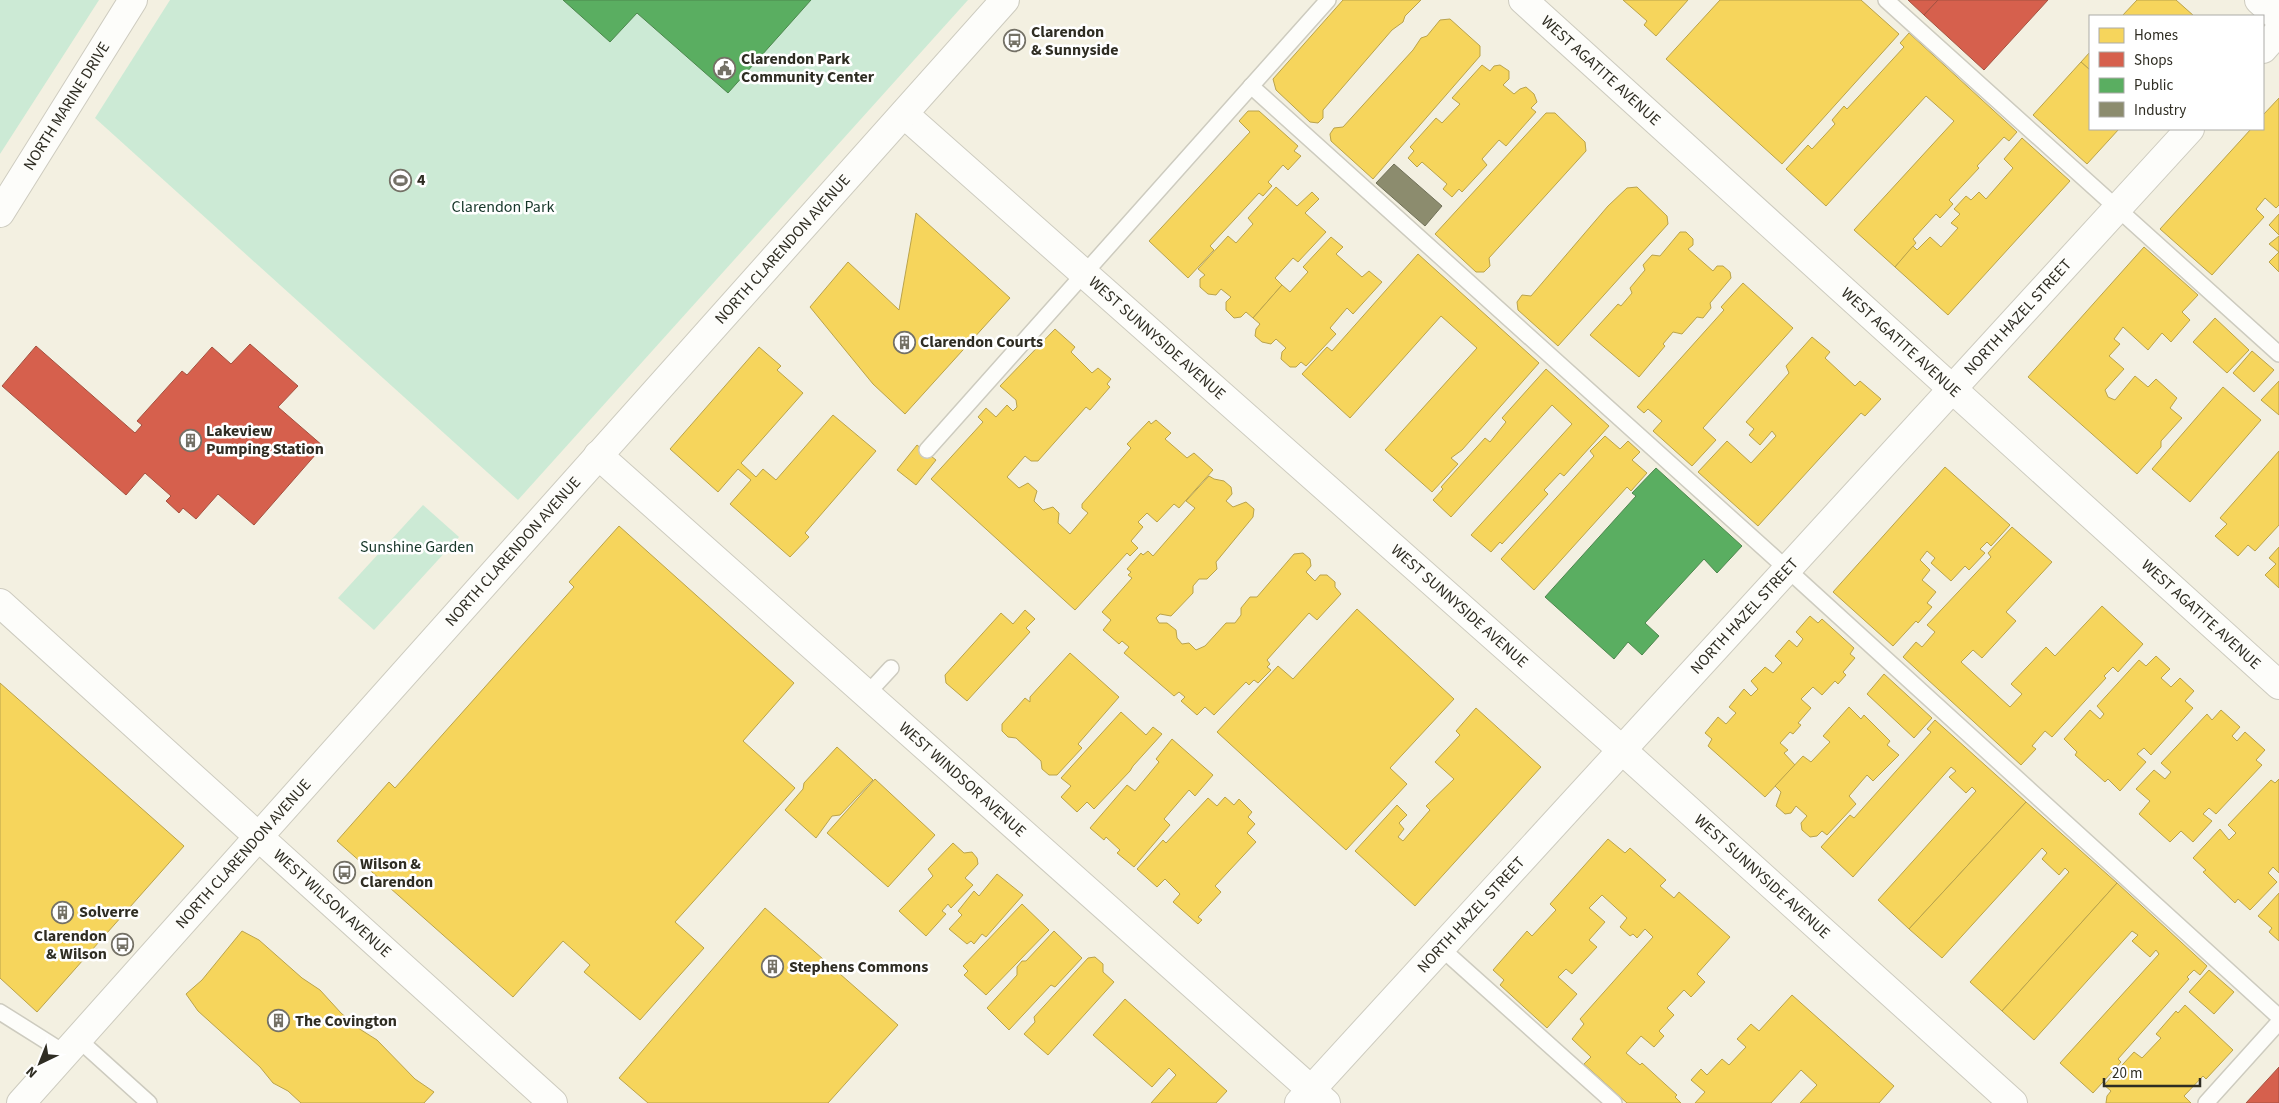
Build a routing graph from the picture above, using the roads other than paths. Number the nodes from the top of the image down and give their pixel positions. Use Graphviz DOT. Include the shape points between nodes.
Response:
graph roads {
  1 [pos="133,0"];
  2 [pos="1005,0"];
  3 [pos="1328,0"];
  4 [pos="1523,0"];
  5 [pos="1886,0"];
  6 [pos="2259,0"];
  7 [pos="2279,18"];
  8 [pos="2279,31"];
  9 [pos="2264,48"];
  10 [pos="1250,86"];
  11 [pos="904,114"];
  12 [pos="2189,130"];
  13 [pos="2117,209"];
  14 [pos="0,212"];
  15 [pos="1084,273"];
  16 [pos="2279,354"];
  17 [pos="1952,390"];
  18 [pos="927,450"];
  19 [pos="598,455"];
  20 [pos="1787,569"];
  21 [pos="0,603"];
  22 [pos="891,668"];
  23 [pos="2279,685"];
  24 [pos="867,694"];
  25 [pos="1622,750"];
  26 [pos="258,836"];
  27 [pos="1441,948"];
  28 [pos="0,1012"];
  29 [pos="2279,1017"];
  30 [pos="2279,1022"];
  31 [pos="71,1046"];
  32 [pos="1312,1098"];
  33 [pos="21,1103"];
  34 [pos="149,1103"];
  35 [pos="553,1103"];
  36 [pos="1614,1103"];
  37 [pos="2012,1103"];
  38 [pos="2206,1103"];
  1 -- 14 [label="street, NORTH MARINE DRIVE"];
  2 -- 11 [label="street, NORTH CLARENDON AVENUE"];
  3 -- 10 [label="lane"];
  4 -- 17 [label="street, WEST AGATITE AVENUE"];
  5 -- 13 [label="lane"];
  6 -- 7 [label="street"];
  8 -- 9 [label="street"];
  10 -- 15 [label="lane"];
  10 -- 20 [label="lane"];
  11 -- 15 [label="street, WEST SUNNYSIDE AVENUE"];
  11 -- 19 [label="street, NORTH CLARENDON AVENUE"];
  12 -- 13 [label="street, NORTH HAZEL STREET"];
  13 -- 16 [label="lane"];
  13 -- 17 [label="street, NORTH HAZEL STREET"];
  15 -- 18 [label="lane"];
  15 -- 25 [label="street, WEST SUNNYSIDE AVENUE"];
  17 -- 20 [label="street, NORTH HAZEL STREET"];
  17 -- 23 [label="street, WEST AGATITE AVENUE"];
  19 -- 24 [label="street, WEST WINDSOR AVENUE"];
  19 -- 26 [label="street, NORTH CLARENDON AVENUE"];
  20 -- 25 [label="street, NORTH HAZEL STREET"];
  20 -- 29 [label="lane"];
  21 -- 26 [label="street, WEST WILSON AVENUE"];
  22 -- 24 [label="lane"];
  24 -- 32 [label="street, WEST WINDSOR AVENUE"];
  25 -- 27 [label="street, NORTH HAZEL STREET"];
  25 -- 37 [label="street, WEST SUNNYSIDE AVENUE"];
  26 -- 31 [label="street, NORTH CLARENDON AVENUE"];
  26 -- 35 [label="street, WEST WILSON AVENUE"];
  27 -- 32 [label="street, NORTH HAZEL STREET"];
  27 -- 36 [label="lane"];
  28 -- 31 [label="lane"];
  30 -- 38 [label="lane"];
  31 -- 33 [label="street, NORTH CLARENDON AVENUE"];
  31 -- 34 [label="lane"];
}
